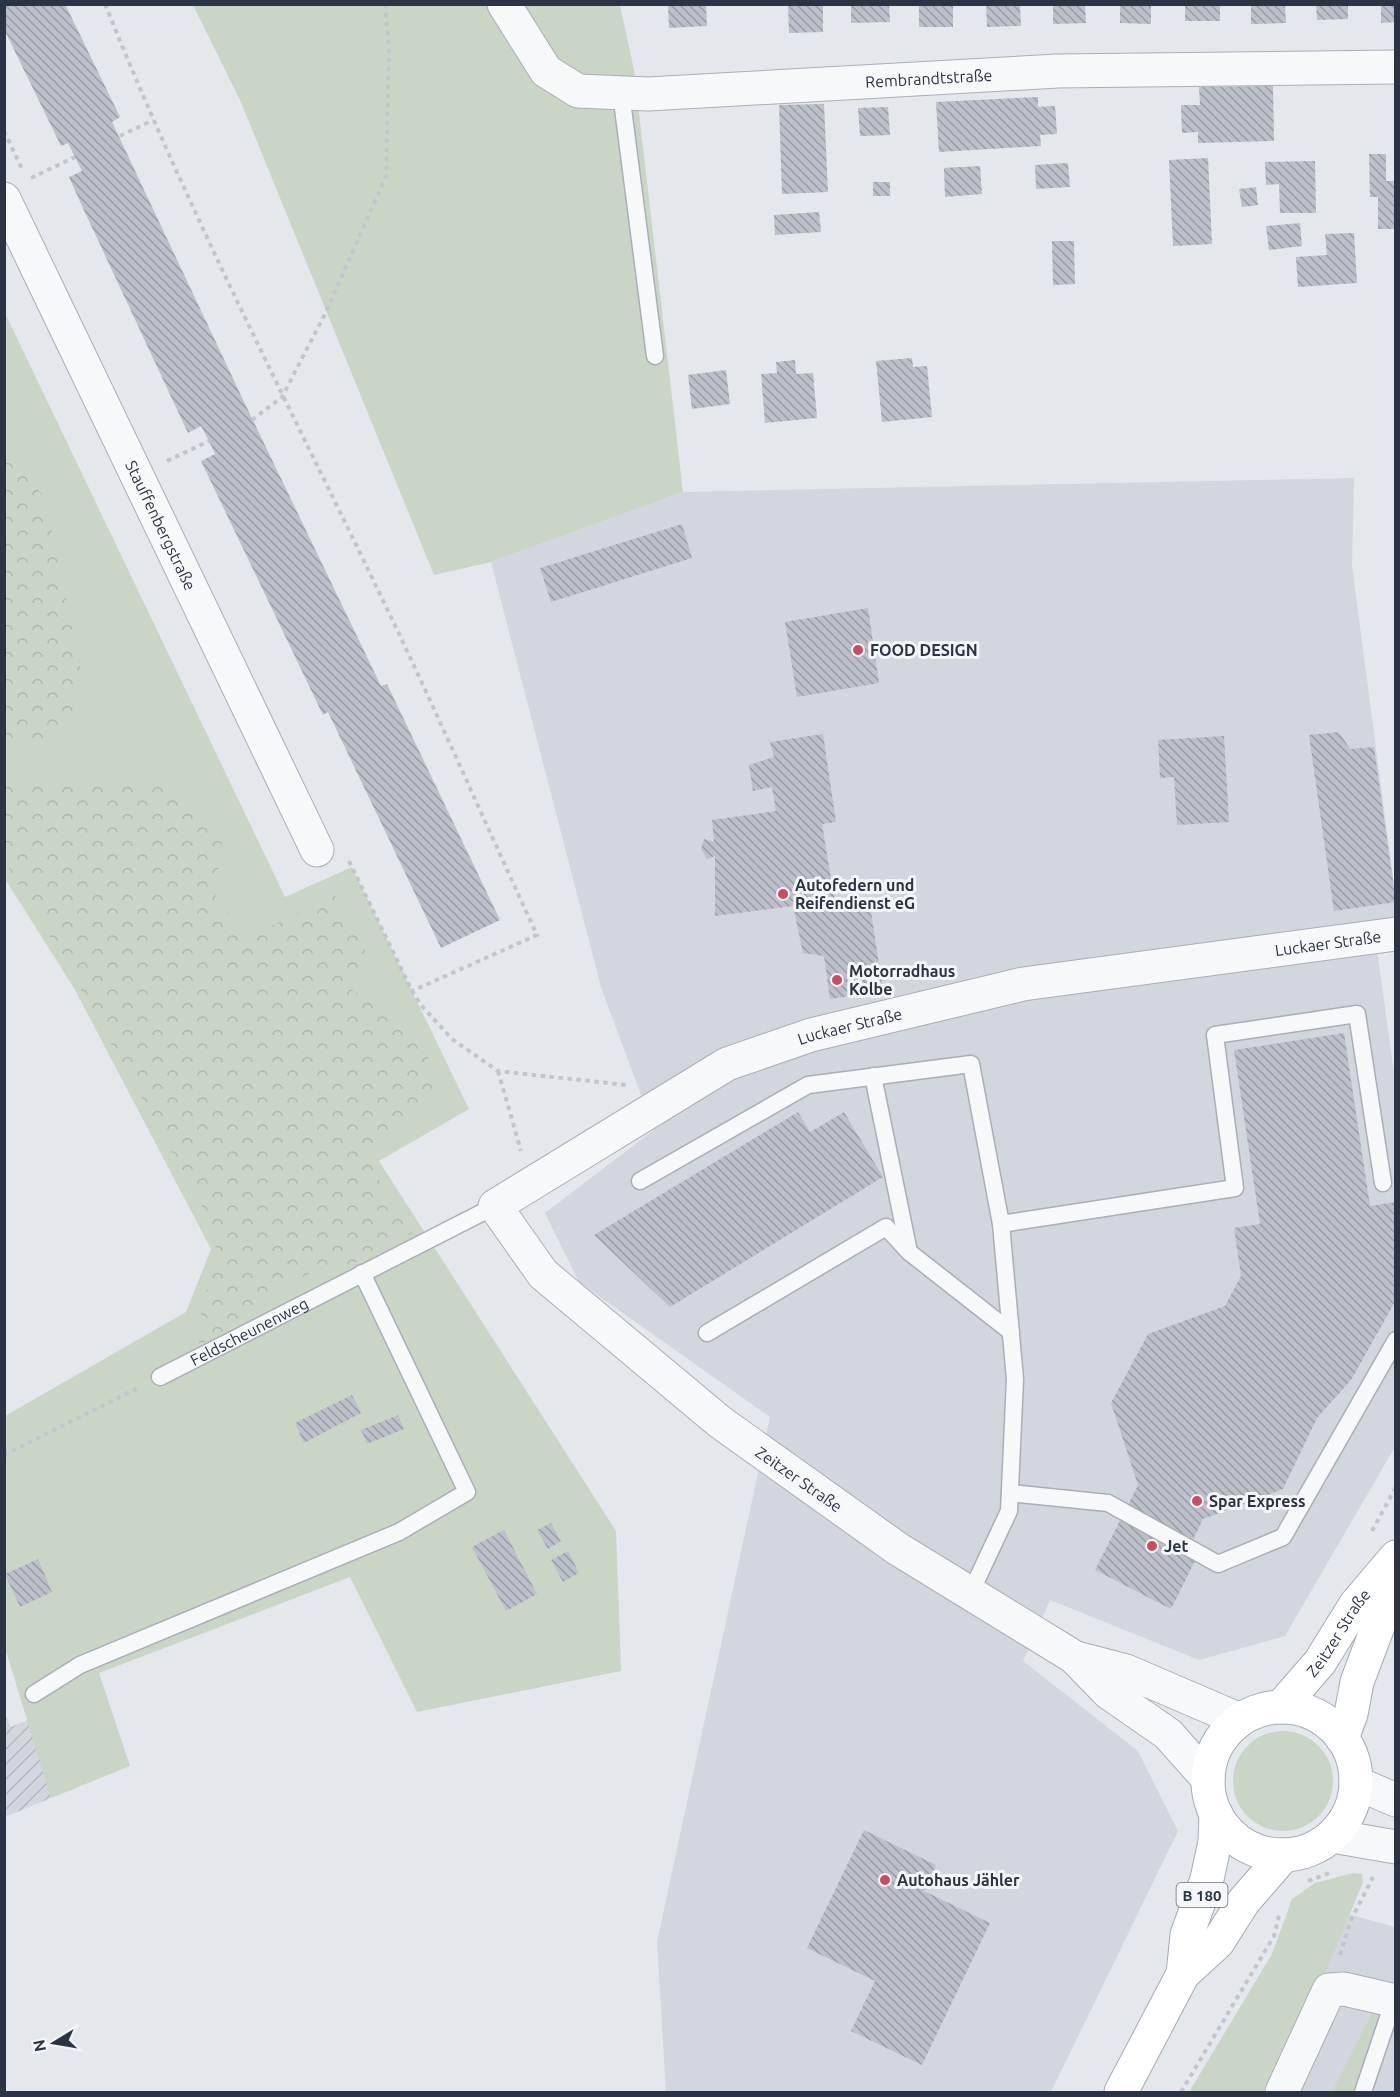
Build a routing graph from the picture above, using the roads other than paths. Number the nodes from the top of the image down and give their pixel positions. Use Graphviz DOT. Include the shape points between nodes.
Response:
graph roads {
  1 [pos="504,4"];
  2 [pos="1395,67"];
  3 [pos="621,93"];
  4 [pos="12,203"];
  5 [pos="655,356"];
  6 [pos="317,850"];
  7 [pos="1395,934"];
  8 [pos="873,1076"];
  9 [pos="640,1181"];
  10 [pos="1383,1183"];
  11 [pos="495,1206"];
  12 [pos="1001,1224"];
  13 [pos="909,1252"];
  14 [pos="362,1274"];
  15 [pos="1011,1332"];
  16 [pos="707,1333"];
  17 [pos="1395,1340"];
  18 [pos="160,1377"];
  19 [pos="1010,1493"];
  20 [pos="1395,1557"];
  21 [pos="1395,1562"];
  22 [pos="971,1592"];
  23 [pos="1074,1658"];
  24 [pos="34,1694"];
  25 [pos="1281,1707"];
  26 [pos="1240,1720"];
  27 [pos="1342,1738"];
  28 [pos="1208,1779"];
  29 [pos="1356,1783"];
  30 [pos="1395,1800"];
  31 [pos="1216,1814"];
  32 [pos="1332,1836"];
  33 [pos="1395,1847"];
  34 [pos="1284,1855"];
  35 [pos="1183,1974"];
  36 [pos="1394,2000"];
  37 [pos="1121,2092"];
  38 [pos="1282,2092"];
  39 [pos="1364,2092"];
  1 -- 3 [label="street, Rembrandtstraße" via="546,71 578,91"];
  2 -- 3 [label="street, Rembrandtstraße" via="1058,71"];
  3 -- 5 [label="lane"];
  4 -- 6 [label="street, Stauffenbergstraße"];
  7 -- 11 [label="street, Luckaer Straße" via="1023,984 811,1035 727,1064"];
  8 -- 9 [label="lane" via="808,1085"];
  8 -- 12 [label="lane" via="971,1064"];
  8 -- 13 [label="lane"];
  10 -- 12 [label="lane" via="1357,1014 1215,1035 1235,1188"];
  11 -- 14 [label="lane, Feldscheunenweg"];
  11 -- 22 [label="street, Zeitzer Straße" via="543,1274 720,1422 898,1549"];
  12 -- 15 [label="lane"];
  13 -- 15 [label="lane"];
  13 -- 16 [label="lane" via="886,1227"];
  14 -- 18 [label="lane, Feldscheunenweg"];
  14 -- 24 [label="lane" via="467,1492 399,1532 80,1665"];
  15 -- 19 [label="lane" via="1015,1380"];
  17 -- 19 [label="lane" via="1282,1537 1218,1564 1108,1503"];
  19 -- 22 [label="lane" via="1009,1511"];
  20 -- 25 [label="main road, Zeitzer Straße" via="1356,1604 1320,1662"];
  21 -- 27 [label="main road, Zeitzer Straße" via="1386,1605 1357,1682"];
  22 -- 23 [label="street, Zeitzer Straße"];
  23 -- 26 [label="street, Zeitzer Straße" via="1126,1671"];
  23 -- 28 [label="street, Zeitzer Straße" via="1109,1693 1168,1734"];
  25 -- 26 [label="main road" via="1263,1709"];
  25 -- 27 [label="main road" via="1315,1715"];
  26 -- 28 [label="main road" via="1221,1740"];
  27 -- 29 [label="main road" via="1351,1754"];
  28 -- 31 [label="main road"];
  29 -- 30 [label="street"];
  29 -- 32 [label="main road" via="1352,1806"];
  31 -- 34 [label="main road" via="1234,1837 1249,1847"];
  31 -- 35 [label="main road, B 180" via="1215,1842 1207,1879 1187,1935"];
  32 -- 33 [label="street"];
  32 -- 34 [label="main road" via="1317,1846"];
  34 -- 35 [label="main road, B 180" via="1244,1901 1218,1942"];
  35 -- 37 [label="main road, B 180"];
  36 -- 38 [label="street" via="1344,1989 1329,1990"];
  36 -- 39 [label="lane"];
}
